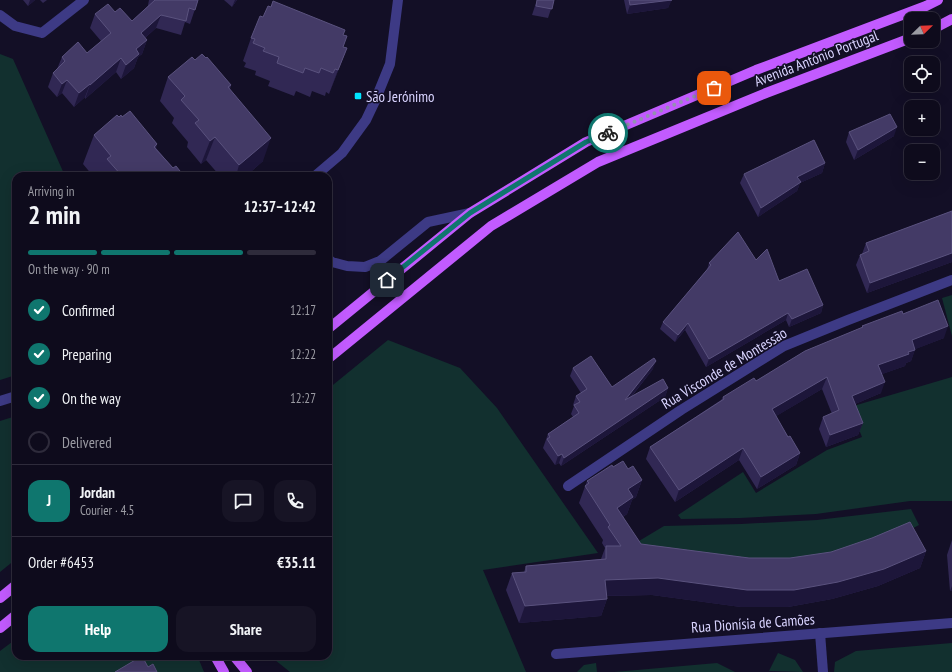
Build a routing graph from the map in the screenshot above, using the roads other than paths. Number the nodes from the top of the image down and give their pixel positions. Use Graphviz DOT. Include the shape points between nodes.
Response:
graph roads {
  1 [pos="84,0"];
  2 [pos="398,0"];
  3 [pos="938,0"];
  4 [pos="0,15"];
  5 [pos="952,19"];
  6 [pos="940,25"];
  7 [pos="904,41"];
  8 [pos="320,172"];
  9 [pos="470,213"];
  10 [pos="332,262"];
  11 [pos="952,280"];
  12 [pos="332,325"];
  13 [pos="332,356"];
  14 [pos="12,397"];
  15 [pos="0,401"];
  16 [pos="568,486"];
  17 [pos="12,588"];
  18 [pos="0,598"];
  19 [pos="12,618"];
  20 [pos="952,623"];
  21 [pos="0,628"];
  22 [pos="820,633"];
  23 [pos="556,654"];
  24 [pos="216,660"];
  25 [pos="237,660"];
  26 [pos="224,672"];
  27 [pos="247,672"];
  28 [pos="823,672"];
  1 -- 4 [label="street" via="42,33 15,26"];
  2 -- 8 [label="street" via="390,64 375,101 366,120 342,153"];
  3 -- 9 [label="main road, Avenida António Portugal" via="756,70 586,142"];
  5 -- 6 [label="main road"];
  7 -- 13 [label="main road, Avenida António Portugal" via="766,93 598,162 492,226"];
  9 -- 10 [label="street" via="428,222 380,262 365,267"];
  9 -- 12 [label="main road, Avenida António Portugal"];
  11 -- 16 [label="street, Rua Visconde de Montessão" via="784,346 681,410"];
  14 -- 15 [label="street"];
  17 -- 18 [label="main road"];
  19 -- 21 [label="main road"];
  20 -- 22 [label="street, Rua Dionísia de Camões"];
  22 -- 23 [label="street, Rua Dionísia de Camões"];
  22 -- 28 [label="street"];
  24 -- 26 [label="main road"];
  25 -- 27 [label="main road"];
}
